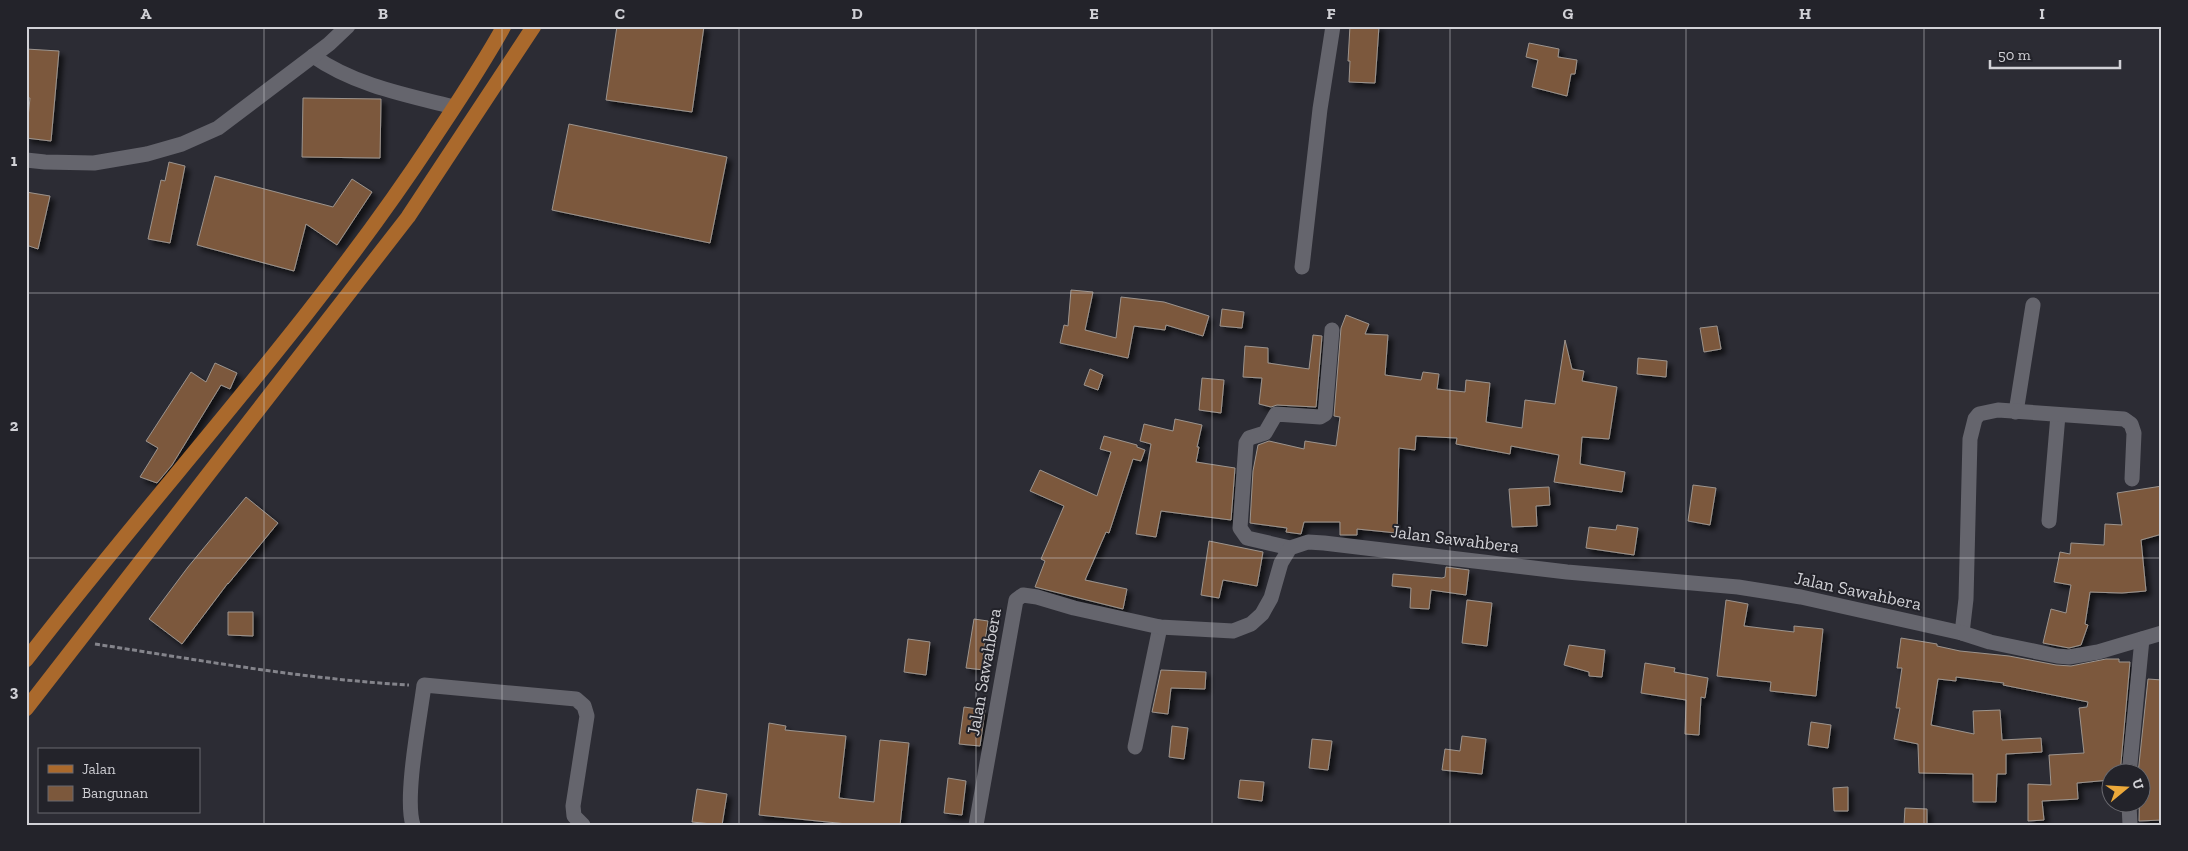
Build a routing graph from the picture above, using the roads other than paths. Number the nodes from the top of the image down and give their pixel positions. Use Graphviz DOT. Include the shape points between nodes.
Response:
graph roads {
  1 [pos="348,26"];
  2 [pos="504,26"];
  3 [pos="534,26"];
  4 [pos="1333,26"];
  5 [pos="313,56"];
  6 [pos="454,107"];
  7 [pos="26,160"];
  8 [pos="392,202"];
  9 [pos="408,218"];
  10 [pos="1302,268"];
  11 [pos="2033,305"];
  12 [pos="1332,330"];
  13 [pos="2016,412"];
  14 [pos="2058,415"];
  15 [pos="2132,479"];
  16 [pos="2049,521"];
  17 [pos="1290,548"];
  18 [pos="1160,627"];
  19 [pos="1962,633"];
  20 [pos="2162,633"];
  21 [pos="2142,638"];
  22 [pos="26,660"];
  23 [pos="26,709"];
  24 [pos="1135,748"];
  25 [pos="2130,764"];
  26 [pos="413,825"];
  27 [pos="584,825"];
  28 [pos="976,825"];
  1 -- 5 [label="street"];
  2 -- 6 [label="main road"];
  3 -- 9 [label="main road"];
  4 -- 10 [label="street"];
  5 -- 6 [label="street" via="328,67 385,90"];
  5 -- 7 [label="street" via="218,128 182,144 94,163"];
  6 -- 8 [label="main road"];
  8 -- 9 [label="main road"];
  8 -- 22 [label="main road" via="326,291"];
  9 -- 23 [label="main road"];
  11 -- 13 [label="street"];
  12 -- 17 [label="street" via="1325,414 1320,417 1276,414 1269,430 1249,438 1246,443 1240,528 1247,538"];
  13 -- 14 [label="street"];
  13 -- 19 [label="street" via="1998,410 1979,414 1972,429"];
  14 -- 15 [label="street" via="2124,419 2131,424 2134,433"];
  14 -- 16 [label="street"];
  17 -- 18 [label="street, Jalan Sawahbera" via="1280,563 1271,598 1262,614 1251,624 1233,631"];
  17 -- 19 [label="street, Jalan Sawahbera" via="1308,542 1324,542 1567,572 1738,587 1801,597"];
  18 -- 24 [label="street"];
  18 -- 28 [label="street, Jalan Sawahbera" via="1037,597 1023,595 1016,600"];
  19 -- 21 [label="street, Jalan Sawahbera" via="1990,642 2063,656 2098,652"];
  20 -- 21 [label="street, Jalan Sawahbera"];
  21 -- 25 [label="street"];
  26 -- 27 [label="street" via="410,816 424,685 576,699 584,706 587,716 573,806 574,816"];
}
